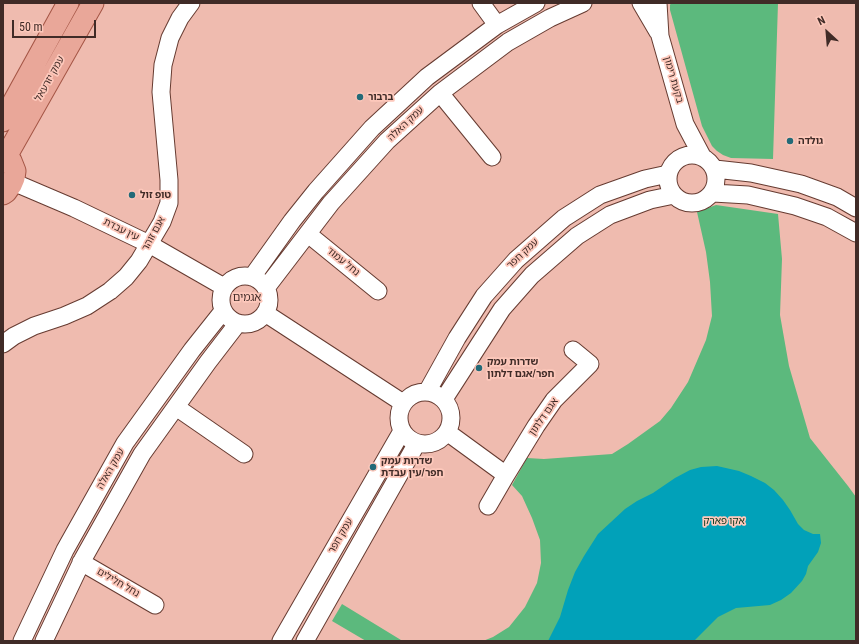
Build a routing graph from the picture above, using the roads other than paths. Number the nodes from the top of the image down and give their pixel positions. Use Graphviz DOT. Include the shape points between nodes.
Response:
graph roads {
  1 [pos="68,3"];
  2 [pos="93,3"];
  3 [pos="191,3"];
  4 [pos="481,3"];
  5 [pos="536,3"];
  6 [pos="583,3"];
  7 [pos="641,3"];
  8 [pos="658,3"];
  9 [pos="497,25"];
  10 [pos="660,36"];
  11 [pos="440,93"];
  12 [pos="3,121"];
  13 [pos="685,124"];
  14 [pos="5,154"];
  15 [pos="492,156"];
  16 [pos="702,156"];
  17 [pos="681,158"];
  18 [pos="715,169"];
  19 [pos="668,174"];
  20 [pos="8,188"];
  21 [pos="713,193"];
  22 [pos="674,195"];
  23 [pos="856,208"];
  24 [pos="856,233"];
  25 [pos="308,234"];
  26 [pos="149,244"];
  27 [pos="252,277"];
  28 [pos="224,287"];
  29 [pos="266,288"];
  30 [pos="378,290"];
  31 [pos="223,311"];
  32 [pos="265,313"];
  33 [pos="238,323"];
  34 [pos="3,344"];
  35 [pos="573,350"];
  36 [pos="427,392"];
  37 [pos="444,399"];
  38 [pos="404,403"];
  39 [pos="176,407"];
  40 [pos="402,431"];
  41 [pos="447,432"];
  42 [pos="417,443"];
  43 [pos="244,454"];
  44 [pos="506,476"];
  45 [pos="488,506"];
  46 [pos="82,562"];
  47 [pos="155,605"];
  48 [pos="22,641"];
  49 [pos="44,641"];
  50 [pos="281,641"];
  51 [pos="305,641"];
  1 -- 12 [label="main road, עמק יזרעאל"];
  2 -- 14 [label="main road, עמק יזרעאל"];
  3 -- 26 [label="street, אגם זוהר" via="170,38 163,65 161,92 169,202 162,222"];
  4 -- 9 [label="street"];
  5 -- 9 [label="street, עמק האלה"];
  6 -- 11 [label="street, עמק האלה" via="508,42"];
  7 -- 10 [label="street, בקעת רימון"];
  8 -- 10 [label="street, בקעת רימון"];
  9 -- 27 [label="street, עמק האלה" via="427,77 372,128 316,190"];
  10 -- 13 [label="street, בקעת רימון"];
  11 -- 15 [label="street"];
  11 -- 25 [label="street, עמק האלה" via="387,142 331,203"];
  13 -- 16 [label="street, בקעת רימון"];
  13 -- 17 [label="street, בקעת רימון"];
  14 -- 20 [label="main road" via="11,161 15,174"];
  16 -- 17 [label="street" via="694,154"];
  16 -- 18 [label="street" via="708,159"];
  17 -- 19 [label="street" via="671,167"];
  18 -- 21 [label="street" via="717,181"];
  18 -- 23 [label="street" via="751,173 801,184 837,197"];
  19 -- 22 [label="street" via="668,182"];
  19 -- 36 [label="street, עמק חפר" via="645,179 600,195 564,218 516,260 484,296"];
  20 -- 26 [label="street, עין עבדת" via="74,208"];
  21 -- 22 [label="street" via="701,202 694,203 687,203"];
  21 -- 24 [label="street" via="748,195 795,206 828,217"];
  22 -- 37 [label="street" via="650,200 610,215 577,236 532,275 502,310"];
  25 -- 29 [label="street, עמק האלה"];
  25 -- 30 [label="street, נחל עמוד"];
  26 -- 28 [label="street, עין עבדת"];
  26 -- 34 [label="street, אגם זוהר" via="126,277 110,291 87,306 34,326"];
  27 -- 28 [label="street" via="236,277"];
  27 -- 29 [label="street"];
  28 -- 31 [label="street" via="221,296"];
  29 -- 32 [label="street" via="269,301"];
  31 -- 33 [label="street" via="232,321"];
  31 -- 48 [label="street, עמק האלה" via="125,443 65,550"];
  32 -- 33 [label="street" via="256,322"];
  32 -- 38 [label="street"];
  33 -- 39 [label="street, עמק האלה"];
  35 -- 44 [label="street, אגם דלתון" via="590,364 554,400"];
  36 -- 37 [label="street"];
  36 -- 38 [label="street" via="415,394"];
  37 -- 41 [label="street" via="452,419"];
  38 -- 40 [label="street" via="399,417"];
  39 -- 43 [label="street"];
  39 -- 46 [label="street, עמק האלה" via="142,454"];
  40 -- 42 [label="street"];
  40 -- 50 [label="street, עמק חפר"];
  41 -- 42 [label="street" via="430,444"];
  41 -- 44 [label="street"];
  42 -- 51 [label="street, עמק חפר"];
  44 -- 45 [label="street, אגם דלתון"];
  46 -- 47 [label="street, נחל חלילים"];
  46 -- 49 [label="street, עמק האלה"];
}
